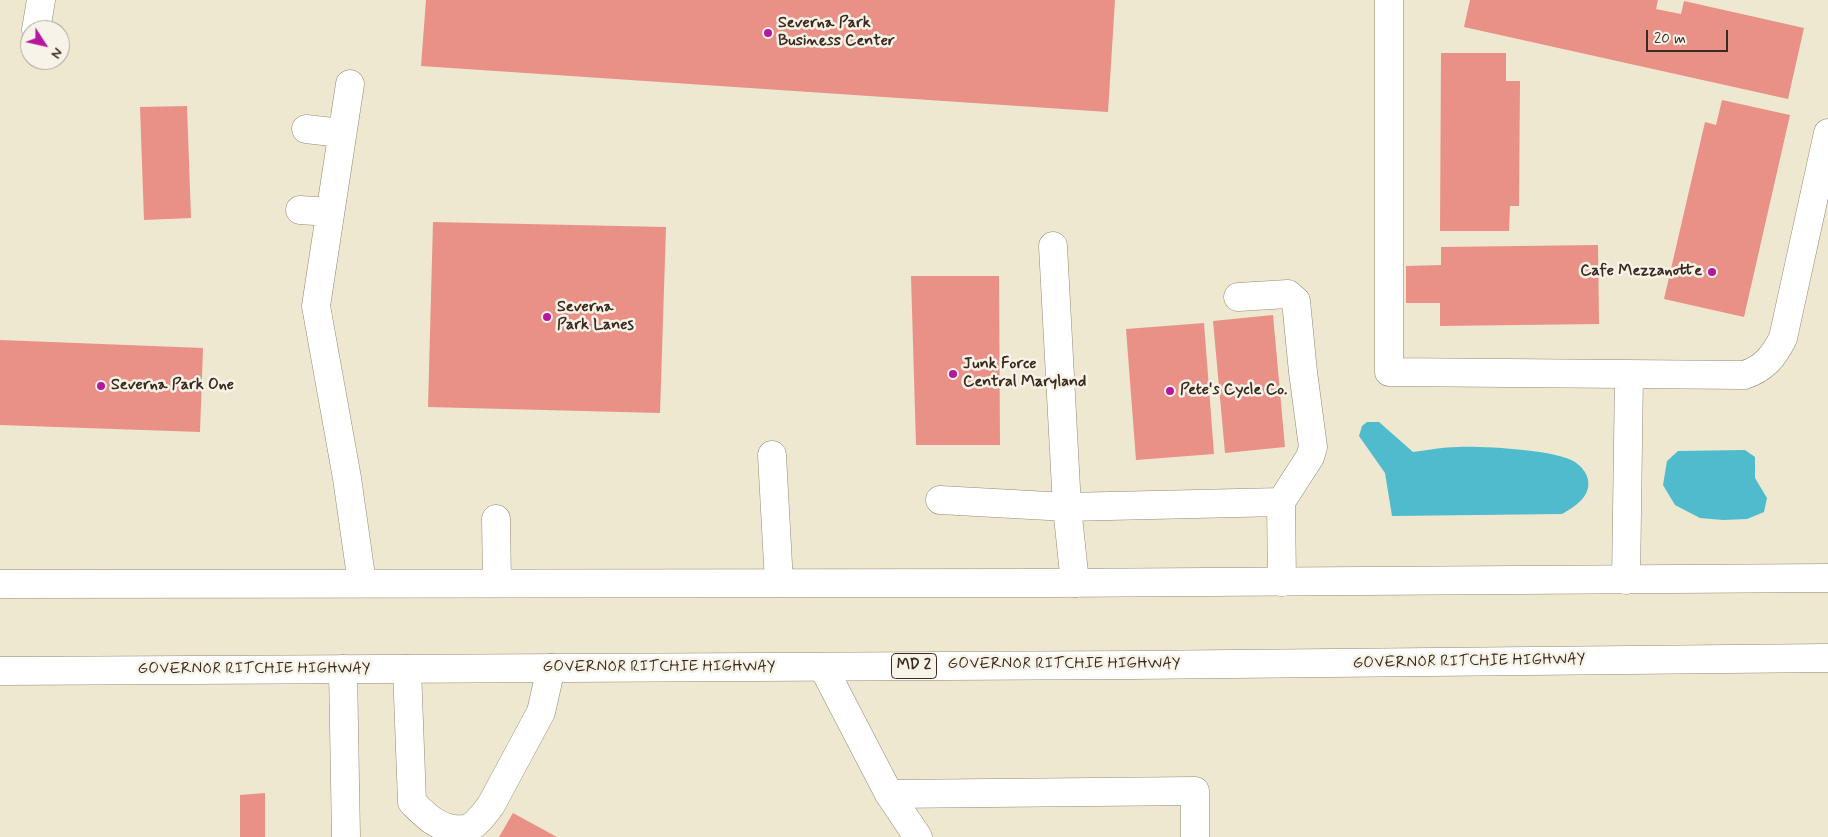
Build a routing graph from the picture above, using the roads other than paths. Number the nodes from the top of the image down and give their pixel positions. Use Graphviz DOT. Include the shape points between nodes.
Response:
graph roads {
  1 [pos="41,0"];
  2 [pos="1389,0"];
  3 [pos="38,20"];
  4 [pos="350,84"];
  5 [pos="306,129"];
  6 [pos="341,133"];
  7 [pos="1828,133"];
  8 [pos="300,210"];
  9 [pos="330,212"];
  10 [pos="1053,246"];
  11 [pos="1238,297"];
  12 [pos="1629,374"];
  13 [pos="772,455"];
  14 [pos="940,500"];
  15 [pos="1281,502"];
  16 [pos="1067,507"];
  17 [pos="496,519"];
  18 [pos="1828,578"];
  19 [pos="1626,580"];
  20 [pos="1282,582"];
  21 [pos="362,583"];
  22 [pos="497,583"];
  23 [pos="779,583"];
  24 [pos="1075,583"];
  25 [pos="0,584"];
  26 [pos="1828,658"];
  27 [pos="823,667"];
  28 [pos="551,668"];
  29 [pos="343,669"];
  30 [pos="407,669"];
  31 [pos="0,671"];
  32 [pos="889,794"];
  33 [pos="346,837"];
  34 [pos="918,837"];
  35 [pos="1195,837"];
  1 -- 3 [label="main road"];
  2 -- 12 [label="main road" via="1390,372"];
  4 -- 6 [label="main road"];
  5 -- 6 [label="main road"];
  6 -- 9 [label="main road"];
  7 -- 12 [label="main road" via="1784,338 1775,353 1763,366 1744,375"];
  8 -- 9 [label="main road"];
  9 -- 21 [label="main road" via="316,306"];
  10 -- 16 [label="main road"];
  11 -- 15 [label="main road" via="1288,294 1296,301 1313,447"];
  12 -- 19 [label="main road"];
  13 -- 23 [label="main road"];
  14 -- 16 [label="main road"];
  15 -- 16 [label="main road"];
  15 -- 20 [label="main road"];
  16 -- 24 [label="main road"];
  17 -- 22 [label="main road"];
  18 -- 19 [label="main road"];
  19 -- 20 [label="main road"];
  20 -- 24 [label="main road"];
  21 -- 22 [label="main road"];
  21 -- 25 [label="main road"];
  22 -- 23 [label="main road"];
  23 -- 24 [label="main road"];
  26 -- 27 [label="main road, GOVERNOR RITCHIE HIGHWAY / MD 2"];
  27 -- 28 [label="main road, GOVERNOR RITCHIE HIGHWAY / MD 2"];
  27 -- 32 [label="main road"];
  28 -- 30 [label="main road, GOVERNOR RITCHIE HIGHWAY / MD 2"];
  28 -- 30 [label="main road" via="541,712 491,805 469,828 460,830 443,827 430,820 412,802"];
  29 -- 30 [label="main road, GOVERNOR RITCHIE HIGHWAY / MD 2"];
  29 -- 31 [label="main road, GOVERNOR RITCHIE HIGHWAY / MD 2"];
  29 -- 33 [label="main road"];
  32 -- 34 [label="main road"];
  32 -- 35 [label="main road" via="1195,791"];
}
